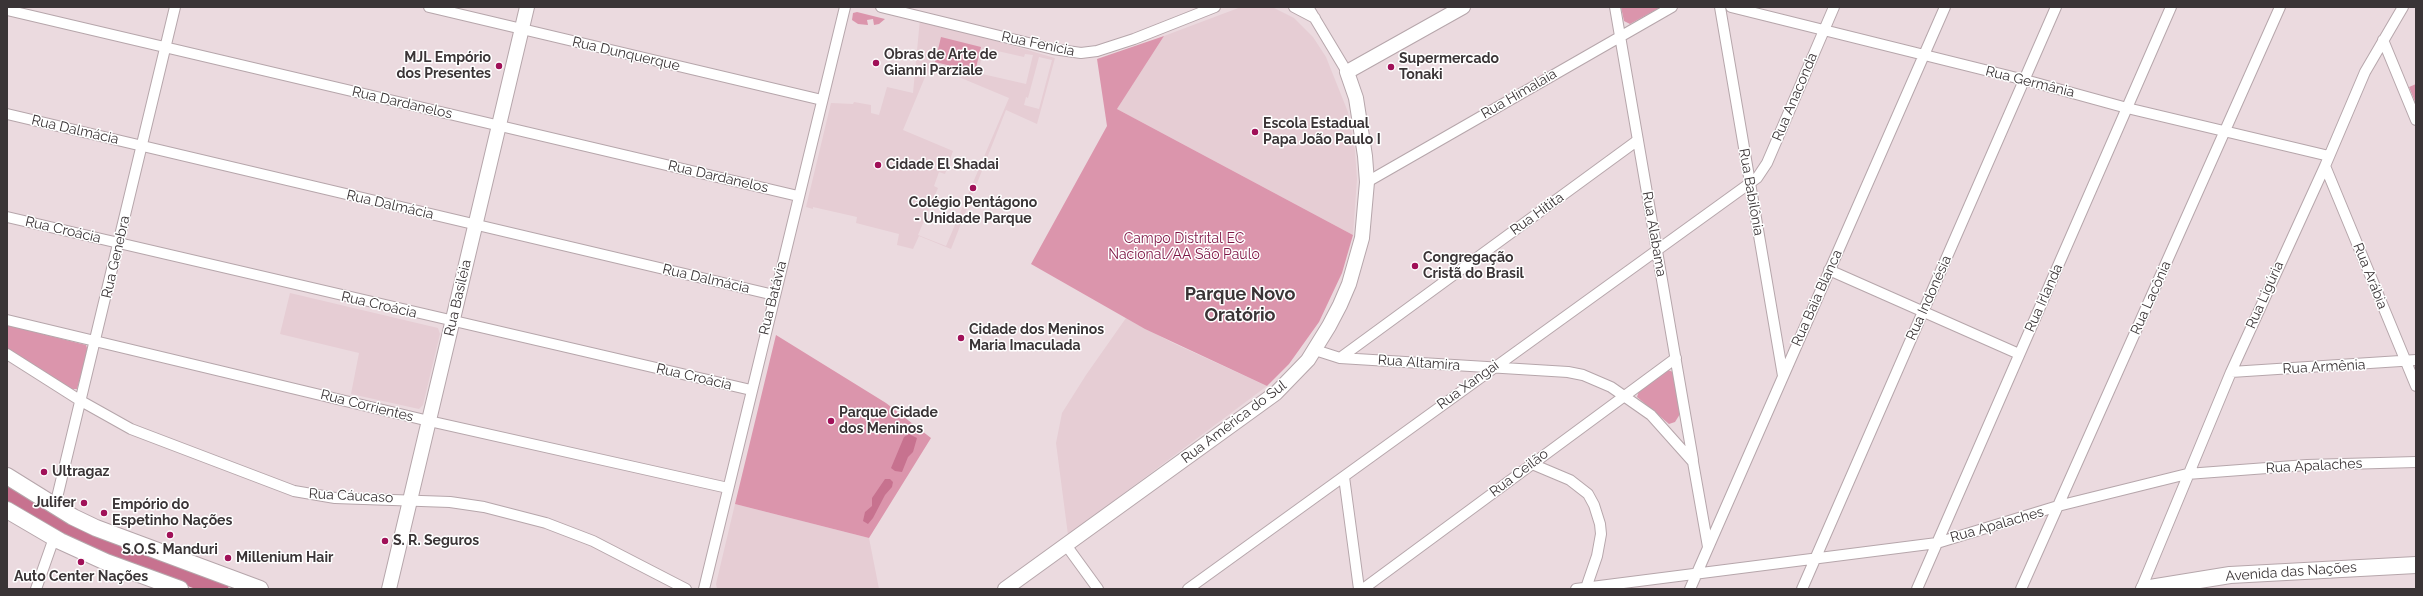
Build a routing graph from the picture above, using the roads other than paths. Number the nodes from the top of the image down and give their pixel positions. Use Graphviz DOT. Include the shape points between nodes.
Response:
graph roads {
  1 [pos="175,7"];
  2 [pos="429,7"];
  3 [pos="527,7"];
  4 [pos="845,7"];
  5 [pos="880,7"];
  6 [pos="1215,7"];
  7 [pos="1294,7"];
  8 [pos="1308,7"];
  9 [pos="1463,7"];
  10 [pos="1615,7"];
  11 [pos="1672,7"];
  12 [pos="1720,7"];
  13 [pos="1731,7"];
  14 [pos="1834,7"];
  15 [pos="1945,7"];
  16 [pos="2056,7"];
  17 [pos="2171,7"];
  18 [pos="2280,7"];
  19 [pos="2403,7"];
  20 [pos="7,10"];
  21 [pos="1316,19"];
  22 [pos="522,29"];
  23 [pos="1823,31"];
  24 [pos="1620,37"];
  25 [pos="2383,40"];
  26 [pos="165,48"];
  27 [pos="1924,56"];
  28 [pos="1366,62"];
  29 [pos="1347,72"];
  30 [pos="2025,80"];
  31 [pos="1353,86"];
  32 [pos="822,100"];
  33 [pos="2127,108"];
  34 [pos="7,114"];
  35 [pos="2416,120"];
  36 [pos="499,126"];
  37 [pos="2226,131"];
  38 [pos="1638,140"];
  39 [pos="142,146"];
  40 [pos="2329,156"];
  41 [pos="2325,166"];
  42 [pos="1367,182"];
  43 [pos="1750,183"];
  44 [pos="798,196"];
  45 [pos="7,217"];
  46 [pos="475,225"];
  47 [pos="119,243"];
  48 [pos="1657,251"];
  49 [pos="1829,270"];
  50 [pos="774,295"];
  51 [pos="1923,311"];
  52 [pos="7,320"];
  53 [pos="452,322"];
  54 [pos="96,340"];
  55 [pos="1315,350"];
  56 [pos="7,354"];
  57 [pos="2019,354"];
  58 [pos="1340,358"];
  59 [pos="1676,358"];
  60 [pos="2411,361"];
  61 [pos="1492,368"];
  62 [pos="2231,372"];
  63 [pos="1783,376"];
  64 [pos="2416,386"];
  65 [pos="751,390"];
  66 [pos="1624,395"];
  67 [pos="81,401"];
  68 [pos="429,421"];
  69 [pos="1693,462"];
  70 [pos="2416,462"];
  71 [pos="1532,464"];
  72 [pos="2187,474"];
  73 [pos="7,476"];
  74 [pos="1344,477"];
  75 [pos="728,488"];
  76 [pos="410,499"];
  77 [pos="55,506"];
  78 [pos="2058,506"];
  79 [pos="7,510"];
  80 [pos="54,538"];
  81 [pos="1937,543"];
  82 [pos="1066,545"];
  83 [pos="1708,547"];
  84 [pos="1816,558"];
  85 [pos="2416,564"];
  86 [pos="1696,575"];
  87 [pos="1581,588"];
  88 [pos="36,589"];
  89 [pos="180,589"];
  90 [pos="260,589"];
  91 [pos="389,589"];
  92 [pos="686,589"];
  93 [pos="704,589"];
  94 [pos="1005,589"];
  95 [pos="1098,589"];
  96 [pos="1188,589"];
  97 [pos="1359,589"];
  98 [pos="1363,589"];
  99 [pos="1690,589"];
  100 [pos="1802,589"];
  101 [pos="1917,589"];
  102 [pos="2021,589"];
  103 [pos="2142,589"];
  1 -- 26 [label="street, Rua Genebra"];
  2 -- 22 [label="street, Rua Dunquerque"];
  3 -- 22 [label="main road, Rua Basiléia"];
  4 -- 32 [label="street, Rua Batávia"];
  5 -- 6 [label="street, Rua Fenícia" via="1053,49 1080,52 1097,51 1134,39"];
  7 -- 21 [label="street"];
  8 -- 21 [label="street, Rua América do Sul"];
  9 -- 28 [label="main road"];
  10 -- 24 [label="street, Rua Alabama"];
  11 -- 24 [label="street, Rua Himalaia"];
  12 -- 43 [label="street, Rua Babilônia"];
  13 -- 23 [label="street, Rua Germânia"];
  14 -- 23 [label="street, Rua Anaconda"];
  15 -- 27 [label="street, Rua Baia Blanca"];
  16 -- 30 [label="street, Rua Indonésia"];
  17 -- 33 [label="street, Rua Irlanda"];
  18 -- 37 [label="street, Rua Lacônia"];
  19 -- 25 [label="street, Rua Ligúria"];
  20 -- 26 [label="street, Rua Dardanelos"];
  21 -- 29 [label="street, Rua América do Sul"];
  22 -- 32 [label="street, Rua Dunquerque"];
  22 -- 36 [label="main road, Rua Basiléia"];
  23 -- 27 [label="street, Rua Germânia"];
  23 -- 43 [label="street, Rua Anaconda" via="1767,163 1761,174"];
  24 -- 38 [label="street, Rua Alabama"];
  24 -- 42 [label="street, Rua Himalaia"];
  25 -- 35 [label="street"];
  25 -- 40 [label="street, Rua Ligúria" via="2365,72"];
  26 -- 36 [label="street, Rua Dardanelos"];
  26 -- 39 [label="street, Rua Genebra"];
  27 -- 30 [label="street, Rua Germânia"];
  27 -- 49 [label="street, Rua Baia Blanca"];
  28 -- 29 [label="main road"];
  28 -- 31 [label="main road"];
  29 -- 31 [label="main road, Rua América do Sul"];
  30 -- 33 [label="street, Rua Germânia"];
  30 -- 51 [label="street, Rua Indonésia"];
  31 -- 42 [label="main road, Rua América do Sul" via="1362,122"];
  32 -- 44 [label="street, Rua Batávia"];
  33 -- 37 [label="street, Rua Germânia"];
  33 -- 57 [label="street, Rua Irlanda"];
  34 -- 39 [label="street, Rua Dalmácia"];
  36 -- 44 [label="street, Rua Dardanelos"];
  36 -- 46 [label="main road, Rua Basiléia"];
  37 -- 40 [label="street, Rua Germânia"];
  37 -- 78 [label="street, Rua Lacônia"];
  38 -- 48 [label="street, Rua Alabama"];
  38 -- 58 [label="street, Rua Hitita"];
  39 -- 46 [label="street, Rua Dalmácia"];
  39 -- 47 [label="street, Rua Genebra"];
  40 -- 41 [label="street, Rua Ligúria"];
  41 -- 60 [label="street, Rua Arábia"];
  41 -- 62 [label="street, Rua Ligúria"];
  42 -- 55 [label="main road, Rua América do Sul" via="1362,238 1356,261 1340,305"];
  43 -- 48 [label="street, Rua Xangai"];
  43 -- 63 [label="street, Rua Babilônia"];
  44 -- 50 [label="street, Rua Batávia"];
  45 -- 47 [label="street, Rua Croácia"];
  46 -- 50 [label="street, Rua Dalmácia"];
  46 -- 53 [label="main road, Rua Basiléia"];
  47 -- 53 [label="street, Rua Croácia"];
  47 -- 54 [label="street, Rua Genebra"];
  48 -- 59 [label="street, Rua Alabama"];
  48 -- 61 [label="street, Rua Xangai"];
  49 -- 51 [label="street"];
  49 -- 63 [label="street, Rua Baia Blanca"];
  50 -- 65 [label="street, Rua Batávia"];
  51 -- 57 [label="street"];
  51 -- 84 [label="street, Rua Indonésia"];
  52 -- 54 [label="street, Rua Corrientes"];
  53 -- 65 [label="street, Rua Croácia"];
  53 -- 68 [label="main road, Rua Basiléia"];
  54 -- 67 [label="street, Rua Genebra"];
  54 -- 68 [label="street, Rua Corrientes"];
  55 -- 58 [label="street, Rua Altamira"];
  55 -- 82 [label="main road, Rua América do Sul" via="1276,393"];
  56 -- 67 [label="street, Rua Cáucaso"];
  57 -- 81 [label="street, Rua Irlanda"];
  58 -- 61 [label="street, Rua Altamira"];
  59 -- 66 [label="street, Rua Ceilão"];
  59 -- 69 [label="street, Rua Alabama"];
  60 -- 62 [label="street, Rua Armênia"];
  60 -- 64 [label="street, Rua Arábia"];
  61 -- 66 [label="street, Rua Altamira" via="1568,372 1596,380"];
  61 -- 74 [label="street, Rua Xangai"];
  62 -- 72 [label="street, Rua Ligúria"];
  63 -- 83 [label="street, Rua Baia Blanca"];
  65 -- 75 [label="street, Rua Batávia"];
  66 -- 69 [label="street, Rua Altamira" via="1651,415"];
  66 -- 71 [label="street, Rua Ceilão"];
  67 -- 76 [label="street, Rua Cáucaso" via="146,437 278,486 329,497"];
  67 -- 77 [label="street, Rua Genebra"];
  68 -- 75 [label="street, Rua Corrientes"];
  68 -- 76 [label="main road, Rua Basiléia"];
  69 -- 83 [label="street"];
  70 -- 72 [label="street, Rua Apalaches" via="2307,465"];
  71 -- 87 [label="street" via="1570,480 1588,494 1594,505 1600,524 1597,556"];
  71 -- 98 [label="street, Rua Ceilão"];
  72 -- 78 [label="street, Rua Apalaches"];
  72 -- 103 [label="street, Rua Ligúria"];
  73 -- 77 [label="main road"];
  74 -- 96 [label="street, Rua Xangai"];
  74 -- 97 [label="street"];
  75 -- 93 [label="street, Rua Batávia"];
  76 -- 91 [label="main road, Rua Basiléia"];
  76 -- 92 [label="street, Rua Cáucaso" via="468,504 564,528"];
  77 -- 90 [label="main road" via="109,534"];
  78 -- 81 [label="street, Rua Apalaches"];
  78 -- 102 [label="street, Rua Lacônia"];
  79 -- 80 [label="main road"];
  80 -- 88 [label="street"];
  80 -- 89 [label="main road" via="106,562"];
  81 -- 84 [label="street, Rua Apalaches"];
  81 -- 101 [label="street, Rua Irlanda"];
  82 -- 94 [label="main road, Rua América do Sul"];
  82 -- 95 [label="street"];
  83 -- 86 [label="street, Rua Baia Blanca"];
  84 -- 86 [label="street, Rua Apalaches"];
  84 -- 100 [label="street, Rua Indonésia"];
  85 -- 103 [label="main road, Avenida das Nações" via="2230,575"];
  86 -- 87 [label="street, Rua Apalaches"];
  86 -- 99 [label="street, Rua Baia Blanca"];
}
